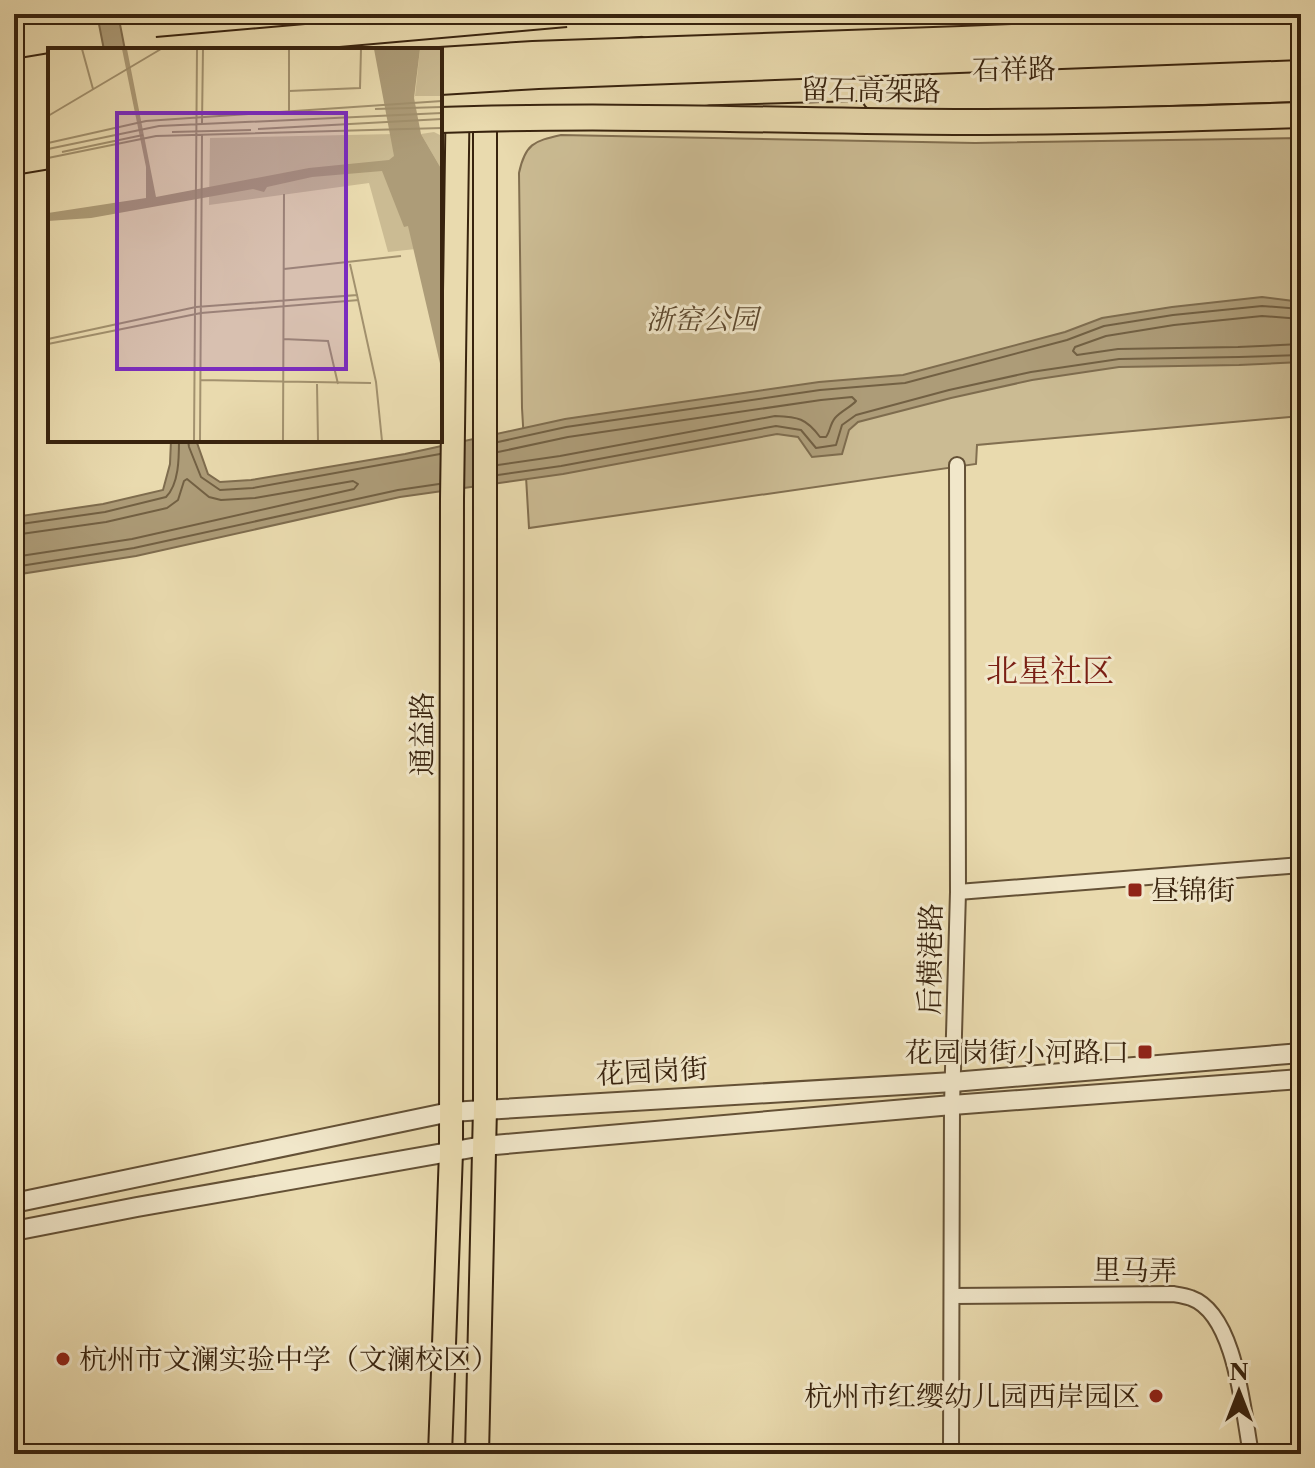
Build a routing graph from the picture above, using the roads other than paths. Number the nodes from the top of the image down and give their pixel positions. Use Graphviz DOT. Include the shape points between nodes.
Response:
graph roads {
  1 [pos="459,14"];
  2 [pos="488,14"];
  3 [pos="566,14"];
  4 [pos="772,14"];
  5 [pos="1108,14"];
  6 [pos="648,25"];
  7 [pos="1301,25"];
  8 [pos="488,37"];
  9 [pos="459,40"];
  10 [pos="1301,47"];
  11 [pos="180,48"];
  12 [pos="364,48"];
  13 [pos="442,60"];
  14 [pos="48,66"];
  15 [pos="1301,70"];
  16 [pos="14,72"];
  17 [pos="48,85"];
  18 [pos="14,90"];
  19 [pos="1301,90"];
  20 [pos="446,92"];
  21 [pos="687,93"];
  22 [pos="485,96"];
  23 [pos="48,105"];
  24 [pos="14,110"];
  25 [pos="1301,115"];
  26 [pos="442,120"];
  27 [pos="48,127"];
  28 [pos="14,133"];
  29 [pos="48,139"];
  30 [pos="14,144"];
  31 [pos="48,156"];
  32 [pos="14,162"];
  33 [pos="957,465"];
  34 [pos="1301,865"];
  35 [pos="958,892"];
  36 [pos="1301,1053"];
  37 [pos="1301,1079"];
  38 [pos="953,1082"];
  39 [pos="952,1105"];
  40 [pos="485,1108"];
  41 [pos="450,1112"];
  42 [pos="483,1146"];
  43 [pos="451,1152"];
  44 [pos="14,1203"];
  45 [pos="14,1231"];
  46 [pos="952,1296"];
  47 [pos="440,1454"];
  48 [pos="477,1454"];
  49 [pos="951,1454"];
  50 [pos="1251,1454"];
  1 -- 9 [label="main road, 通益路"];
  2 -- 8 [label="main road"];
  3 -- 11 [label="highway, bridge"];
  4 -- 6 [label="main road"];
  5 -- 6 [label="highway" via="845,27"];
  6 -- 8 [label="main road"];
  7 -- 13 [label="highway, 留石高架路, bridge"];
  8 -- 9 [label="main road"];
  8 -- 22 [label="main road"];
  9 -- 12 [label="main road"];
  9 -- 20 [label="main road, 通益路"];
  10 -- 20 [label="highway, 留石高架路, bridge" via="538,76"];
  14 -- 16 [label="highway"];
  15 -- 21 [label="highway"];
  17 -- 18 [label="main road"];
  19 -- 21 [label="main road, 石祥路" via="978,100"];
  20 -- 22 [label="main road, 石祥路"];
  20 -- 41 [label="main road, 通益路" via="453,433"];
  21 -- 22 [label="main road, 石祥路"];
  22 -- 40 [label="main road"];
  23 -- 24 [label="highway"];
  25 -- 26 [label="highway, 留石高架路, bridge" via="1158,121"];
  27 -- 28 [label="highway"];
  29 -- 30 [label="main road"];
  31 -- 32 [label="highway"];
  33 -- 35 [label="street, 后横港路"];
  34 -- 35 [label="street"];
  35 -- 38 [label="street, 后横港路"];
  36 -- 38 [label="street, 花园岗街"];
  37 -- 39 [label="street, 花园岗街"];
  38 -- 39 [label="street, 后横港路"];
  38 -- 40 [label="street, 花园岗街"];
  39 -- 42 [label="street, 花园岗街"];
  39 -- 46 [label="street, 后横港路"];
  40 -- 41 [label="street, 花园岗街"];
  40 -- 42 [label="main road"];
  41 -- 43 [label="main road, 通益路"];
  41 -- 44 [label="street, 花园岗街"];
  42 -- 43 [label="street, 花园岗街"];
  42 -- 48 [label="main road"];
  43 -- 45 [label="street, 花园岗街"];
  43 -- 47 [label="main road, 通益路"];
  46 -- 49 [label="street, 后横港路"];
  46 -- 50 [label="street, 里马弄" via="1193,1298 1209,1310 1231,1348"];
}
